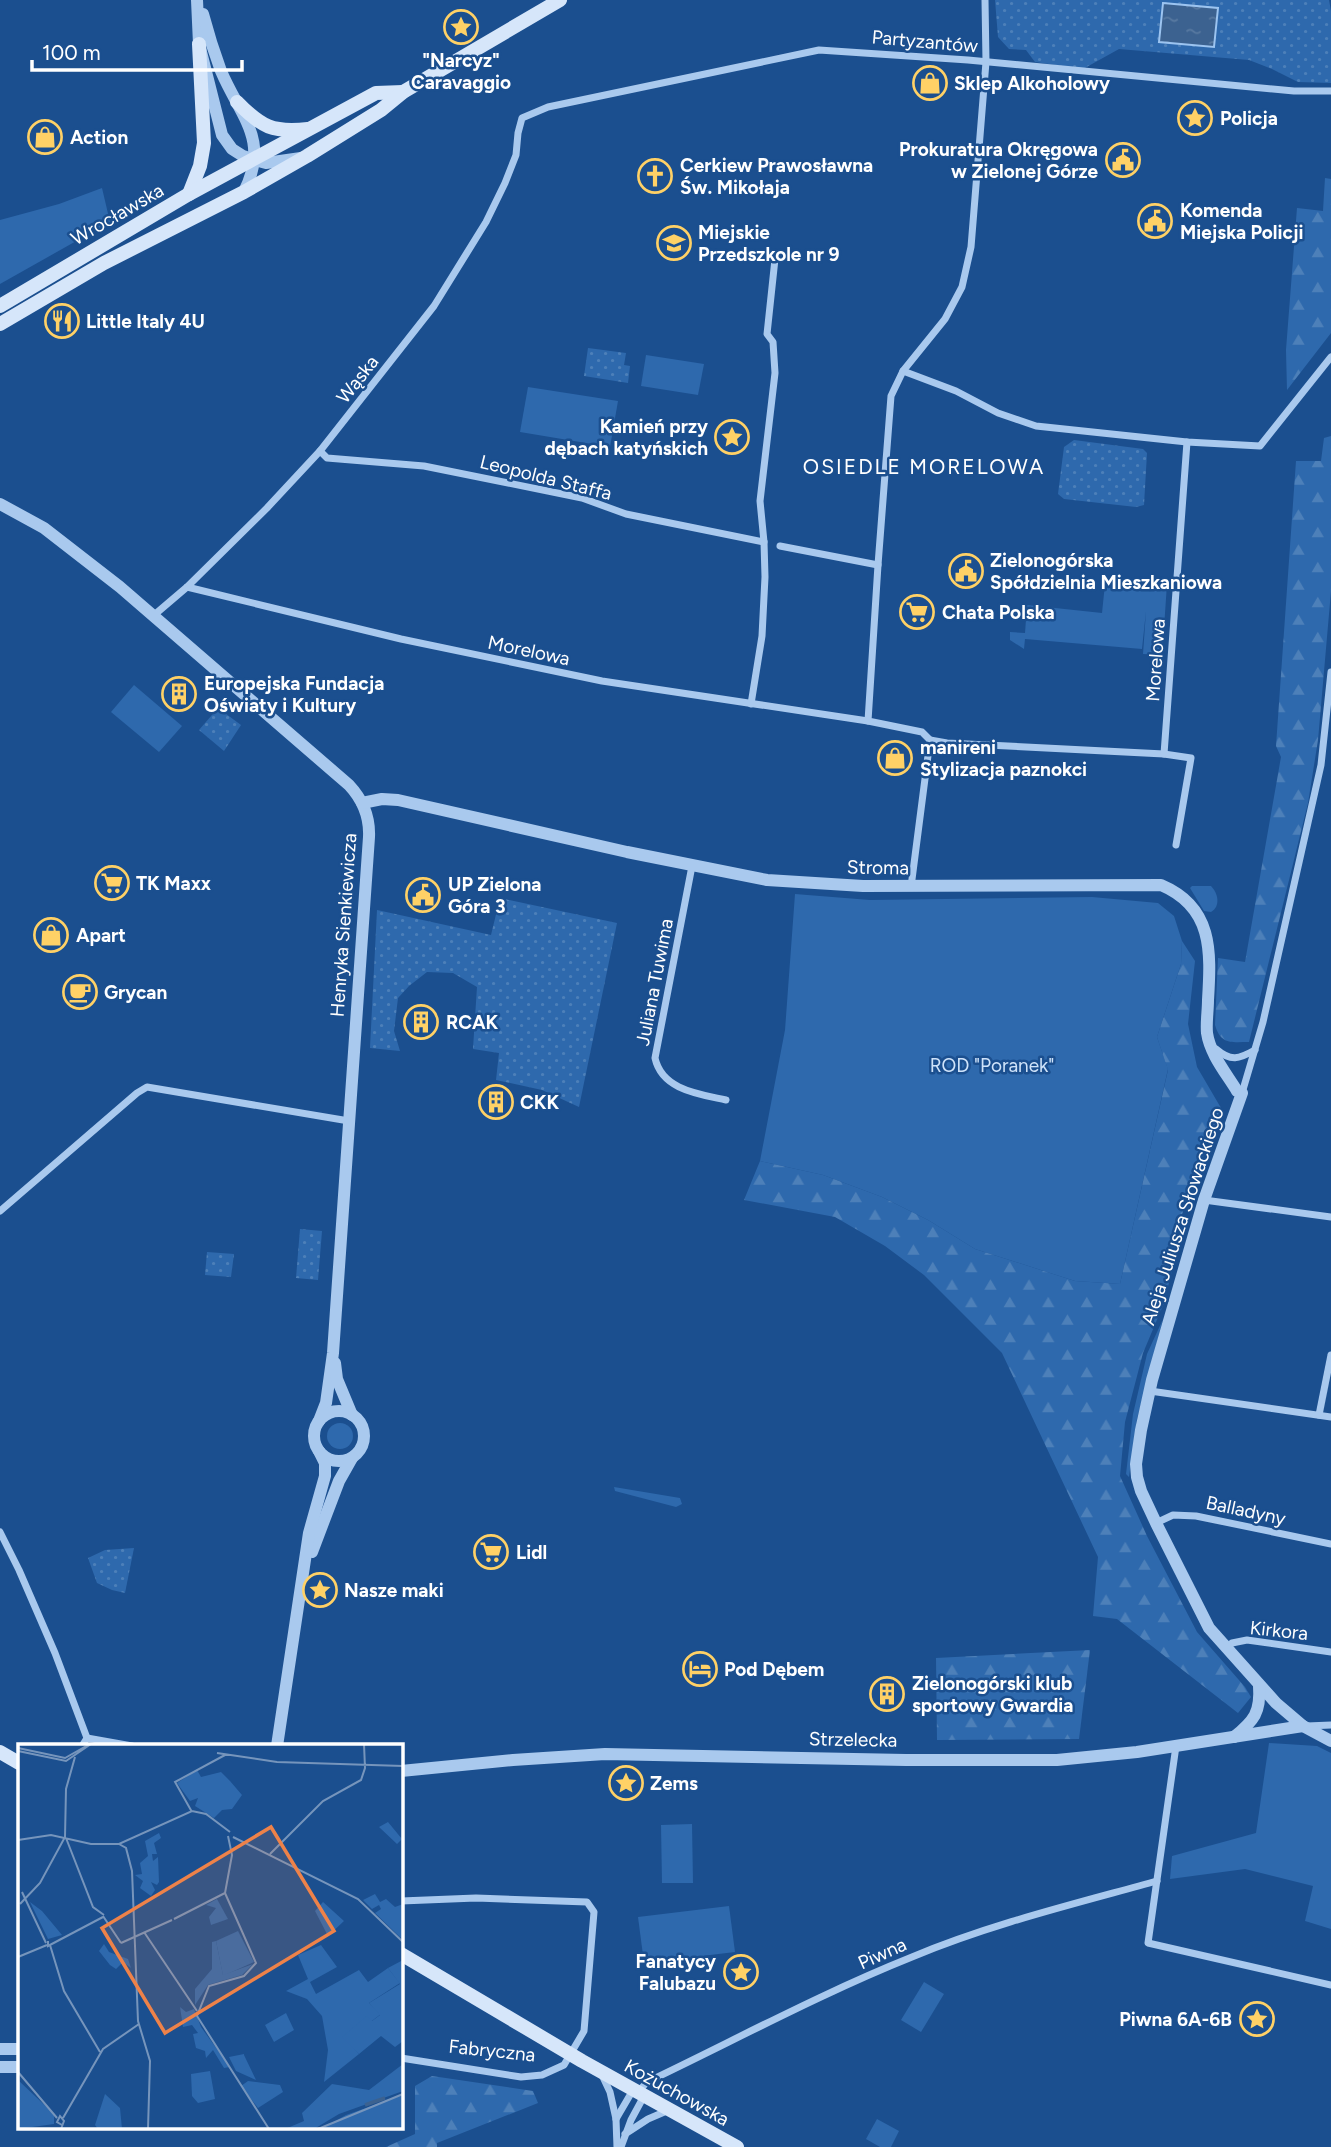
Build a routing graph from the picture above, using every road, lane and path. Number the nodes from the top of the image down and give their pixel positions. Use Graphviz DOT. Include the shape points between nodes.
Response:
graph roads {
  1 [pos="198,0"];
  2 [pos="560,0"];
  3 [pos="985,0"];
  4 [pos="199,44"];
  5 [pos="986,62"];
  6 [pos="1331,91"];
  7 [pos="403,92"];
  8 [pos="237,102"];
  9 [pos="522,118"];
  10 [pos="313,128"];
  11 [pos="307,156"];
  12 [pos="255,160"];
  13 [pos="244,192"];
  14 [pos="189,194"];
  15 [pos="775,259"];
  16 [pos="0,306"];
  17 [pos="4,321"];
  18 [pos="1331,358"];
  19 [pos="903,371"];
  20 [pos="1186,442"];
  21 [pos="320,451"];
  22 [pos="0,504"];
  23 [pos="764,542"];
  24 [pos="780,546"];
  25 [pos="878,565"];
  26 [pos="187,587"];
  27 [pos="153,616"];
  28 [pos="1331,672"];
  29 [pos="751,704"];
  30 [pos="869,721"];
  31 [pos="930,740"];
  32 [pos="1164,754"];
  33 [pos="1321,765"];
  34 [pos="1331,766"];
  35 [pos="362,803"];
  36 [pos="1176,845"];
  37 [pos="692,866"];
  38 [pos="911,887"];
  39 [pos="1210,1045"];
  40 [pos="1255,1049"];
  41 [pos="1242,1093"];
  42 [pos="726,1100"];
  43 [pos="351,1121"];
  44 [pos="1204,1200"];
  45 [pos="0,1211"];
  46 [pos="1331,1217"];
  47 [pos="334,1353"];
  48 [pos="1331,1355"];
  49 [pos="1150,1391"];
  50 [pos="352,1415"];
  51 [pos="1319,1415"];
  52 [pos="1331,1417"];
  53 [pos="319,1421"];
  54 [pos="318,1451"];
  55 [pos="352,1458"];
  56 [pos="1156,1523"];
  57 [pos="0,1532"];
  58 [pos="1331,1544"];
  59 [pos="306,1565"];
  60 [pos="1225,1648"];
  61 [pos="1331,1652"];
  62 [pos="1259,1686"];
  63 [pos="1331,1725"];
  64 [pos="1303,1726"];
  65 [pos="1234,1737"];
  66 [pos="87,1738"];
  67 [pos="1331,1741"];
  68 [pos="83,1744"];
  69 [pos="121,1744"];
  70 [pos="277,1744"];
  71 [pos="1176,1746"];
  72 [pos="0,1752"];
  73 [pos="18,1762"];
  74 [pos="402,1771"];
  75 [pos="1157,1881"];
  76 [pos="402,1901"];
  77 [pos="402,1955"];
  78 [pos="1331,1985"];
  79 [pos="0,2049"];
  80 [pos="18,2049"];
  81 [pos="570,2054"];
  82 [pos="402,2057"];
  83 [pos="0,2067"];
  84 [pos="18,2067"];
  85 [pos="600,2071"];
  86 [pos="638,2093"];
  87 [pos="669,2110"];
  88 [pos="616,2119"];
  89 [pos="625,2134"];
  90 [pos="619,2147"];
  91 [pos="737,2147"];
  1 -- 4 [label="street"];
  1 -- 8 [label="street"];
  2 -- 7 [label="main road, Wrocławska"];
  3 -- 5 [label="street"];
  4 -- 12 [label="street" via="222,135 232,149"];
  4 -- 14 [label="main road" via="204,143"];
  5 -- 6 [label="street, Partyzantów"];
  5 -- 9 [label="street, Partyzantów" via="818,50 548,107"];
  5 -- 19 [label="street" via="971,247 962,287 945,319"];
  7 -- 10 [label="main road, Wrocławska" via="376,93"];
  7 -- 11 [label="main road, Wrocławska"];
  8 -- 10 [label="main road" via="253,119 274,130"];
  8 -- 12 [label="street" via="254,139"];
  9 -- 21 [label="street, Wąska" via="516,156 486,222 434,306"];
  10 -- 12 [label="main road, Wrocławska"];
  11 -- 12 [label="street, Wrocławska" via="266,163"];
  11 -- 13 [label="main road, Wrocławska"];
  12 -- 13 [label="street"];
  12 -- 14 [label="main road, Wrocławska"];
  13 -- 17 [label="main road, Wrocławska" via="147,240"];
  14 -- 16 [label="main road, Wrocławska"];
  15 -- 23 [label="street" via="767,334 773,342 775,373 760,501"];
  18 -- 20 [label="street" via="1260,446"];
  19 -- 20 [label="street" via="1036,426"];
  19 -- 25 [label="street" via="891,396"];
  20 -- 32 [label="street, Morelowa"];
  21 -- 23 [label="street, Leopolda Staffa" via="327,458 424,466"];
  21 -- 26 [label="street, Wąska"];
  22 -- 27 [label="street, Henryka Sienkiewicza" via="51,533"];
  23 -- 29 [label="street" via="762,636"];
  24 -- 25 [label="street"];
  25 -- 30 [label="street"];
  26 -- 27 [label="street, Wąska"];
  26 -- 29 [label="street, Morelowa" via="401,639 603,681"];
  27 -- 35 [label="street, Henryka Sienkiewicza" via="349,785"];
  28 -- 33 [label="street, Aleja Juliusza Słowackiego"];
  29 -- 30 [label="street, Morelowa"];
  30 -- 31 [label="street, Morelowa" via="922,732"];
  31 -- 32 [label="street, Morelowa"];
  31 -- 38 [label="street"];
  32 -- 36 [label="street, Morelowa" via="1191,758"];
  33 -- 34 [label="street"];
  33 -- 40 [label="street, Aleja Juliusza Słowackiego"];
  35 -- 37 [label="street, Stroma" via="398,800"];
  35 -- 43 [label="street, Henryka Sienkiewicza" via="369,836"];
  37 -- 38 [label="street, Stroma" via="797,883"];
  37 -- 42 [label="street, Juliana Tuwima" via="655,1058 666,1079 678,1087"];
  38 -- 39 [label="street, Stroma" via="1126,884 1161,885 1172,890 1189,901 1209,944"];
  39 -- 40 [label="street" via="1234,1058"];
  39 -- 41 [label="street, Stroma"];
  40 -- 41 [label="street, Aleja Juliusza Słowackiego"];
  41 -- 44 [label="street, Aleja Juliusza Słowackiego"];
  43 -- 45 [label="street" via="148,1087"];
  43 -- 47 [label="street, Henryka Sienkiewicza"];
  44 -- 46 [label="street"];
  44 -- 49 [label="street, Aleja Juliusza Słowackiego"];
  47 -- 50 [label="street, Henryka Sienkiewicza" via="337,1379"];
  47 -- 53 [label="street, Henryka Sienkiewicza"];
  48 -- 51 [label="street"];
  49 -- 51 [label="street"];
  49 -- 56 [label="street, Aleja Juliusza Słowackiego" via="1136,1469"];
  50 -- 53 [label="street" via="331,1412"];
  50 -- 55 [label="street" via="364,1433 362,1446"];
  51 -- 52 [label="street"];
  53 -- 54 [label="street" via="314,1433"];
  54 -- 55 [label="street" via="330,1460"];
  54 -- 59 [label="street" via="325,1476 309,1532"];
  55 -- 59 [label="street" via="338,1481"];
  56 -- 58 [label="street, Balladyny" via="1173,1515 1196,1516"];
  56 -- 60 [label="street, Aleja Juliusza Słowackiego" via="1209,1628"];
  57 -- 66 [label="street" via="55,1653"];
  59 -- 70 [label="street"];
  60 -- 61 [label="street, Kirkora" via="1247,1640"];
  60 -- 62 [label="street, Aleja Juliusza Słowackiego"];
  62 -- 64 [label="street, Aleja Juliusza Słowackiego"];
  62 -- 65 [label="street" via="1257,1711"];
  63 -- 64 [label="street"];
  64 -- 65 [label="street, Strzelecka"];
  64 -- 67 [label="street, Aleja Juliusza Słowackiego"];
  65 -- 71 [label="street, Strzelecka"];
  66 -- 68 [label="street"];
  66 -- 69 [label="street"];
  71 -- 74 [label="street, Strzelecka" via="1017,1760 605,1754"];
  71 -- 75 [label="street"];
  72 -- 73 [label="main road"];
  75 -- 78 [label="street" via="1148,1943"];
  75 -- 86 [label="street, Piwna" via="986,1929 912,1957 648,2082"];
  76 -- 81 [label="street" via="587,1902 594,1912 584,2031"];
  77 -- 81 [label="main road, Kożuchowska"];
  79 -- 80 [label="street"];
  81 -- 82 [label="street, Fabryczna" via="564,2065 532,2077"];
  81 -- 85 [label="main road, Kożuchowska"];
  83 -- 84 [label="street"];
  85 -- 86 [label="main road, Kożuchowska"];
  85 -- 88 [label="street"];
  86 -- 87 [label="main road, Kożuchowska"];
  86 -- 88 [label="street"];
  86 -- 89 [label="street"];
  87 -- 89 [label="street"];
  87 -- 91 [label="main road, Kożuchowska"];
  88 -- 90 [label="street"];
  89 -- 90 [label="street"];
}
